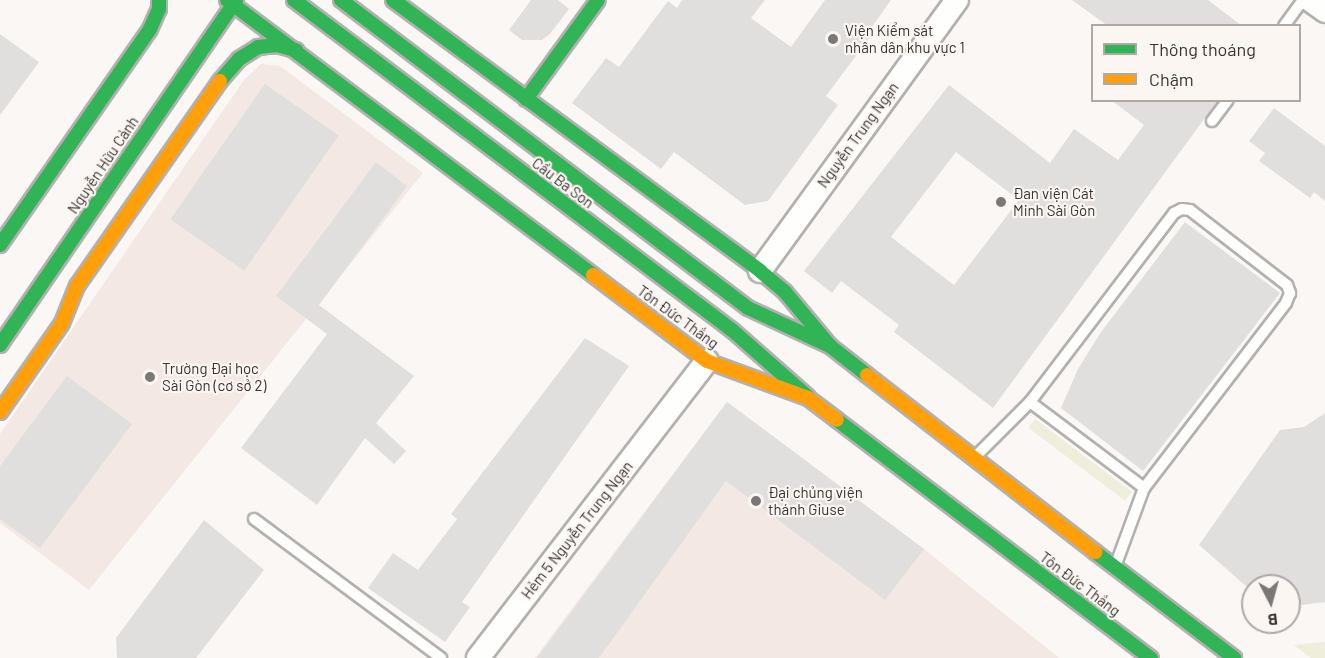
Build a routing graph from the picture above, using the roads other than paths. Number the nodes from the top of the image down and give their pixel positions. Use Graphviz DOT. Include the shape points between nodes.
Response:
graph roads {
  1 [pos="159,0"];
  2 [pos="294,0"];
  3 [pos="341,0"];
  4 [pos="393,0"];
  5 [pos="598,0"];
  6 [pos="957,0"];
  7 [pos="1303,0"];
  8 [pos="1310,0"];
  9 [pos="233,1"];
  10 [pos="1325,11"];
  11 [pos="1285,24"];
  12 [pos="296,50"];
  13 [pos="526,99"];
  14 [pos="1226,102"];
  15 [pos="1212,121"];
  16 [pos="0,245"];
  17 [pos="760,271"];
  18 [pos="77,286"];
  19 [pos="3,342"];
  20 [pos="830,346"];
  21 [pos="707,361"];
  22 [pos="808,398"];
  23 [pos="1030,402"];
  24 [pos="0,412"];
  25 [pos="973,459"];
  26 [pos="1144,488"];
  27 [pos="254,519"];
  28 [pos="1115,567"];
  29 [pos="441,658"];
  30 [pos="478,658"];
  31 [pos="1151,658"];
  32 [pos="1234,658"];
  1 -- 16 [label="main road" via="150,29"];
  2 -- 22 [label="main road, Cầu Ba Son" via="732,330"];
  3 -- 20 [label="main road, Cầu Ba Son" via="748,308"];
  4 -- 13 [label="main road"];
  5 -- 13 [label="main road"];
  6 -- 17 [label="street, Nguyễn Trung Ngạn"];
  7 -- 11 [label="lane"];
  8 -- 10 [label="street"];
  9 -- 12 [label="main road, Tôn Đức Thắng"];
  9 -- 19 [label="main road, Nguyễn Hữu Cảnh"];
  12 -- 18 [label="main road" via="277,45 258,47 225,73"];
  12 -- 21 [label="main road, Tôn Đức Thắng"];
  13 -- 17 [label="main road"];
  14 -- 15 [label="lane"];
  17 -- 20 [label="main road" via="785,292"];
  18 -- 19 [label="main road"];
  18 -- 24 [label="main road" via="62,323"];
  20 -- 25 [label="main road"];
  21 -- 22 [label="main road, Tôn Đức Thắng"];
  21 -- 30 [label="street, Hẻm 5 Nguyễn Trung Ngạn"];
  22 -- 31 [label="main road, Tôn Đức Thắng"];
  23 -- 25 [label="lane"];
  23 -- 26 [label="lane"];
  23 -- 26 [label="lane" via="1173,213 1190,210 1287,285 1290,293"];
  25 -- 28 [label="main road"];
  26 -- 28 [label="lane"];
  27 -- 29 [label="lane"];
  28 -- 32 [label="main road"];
}
